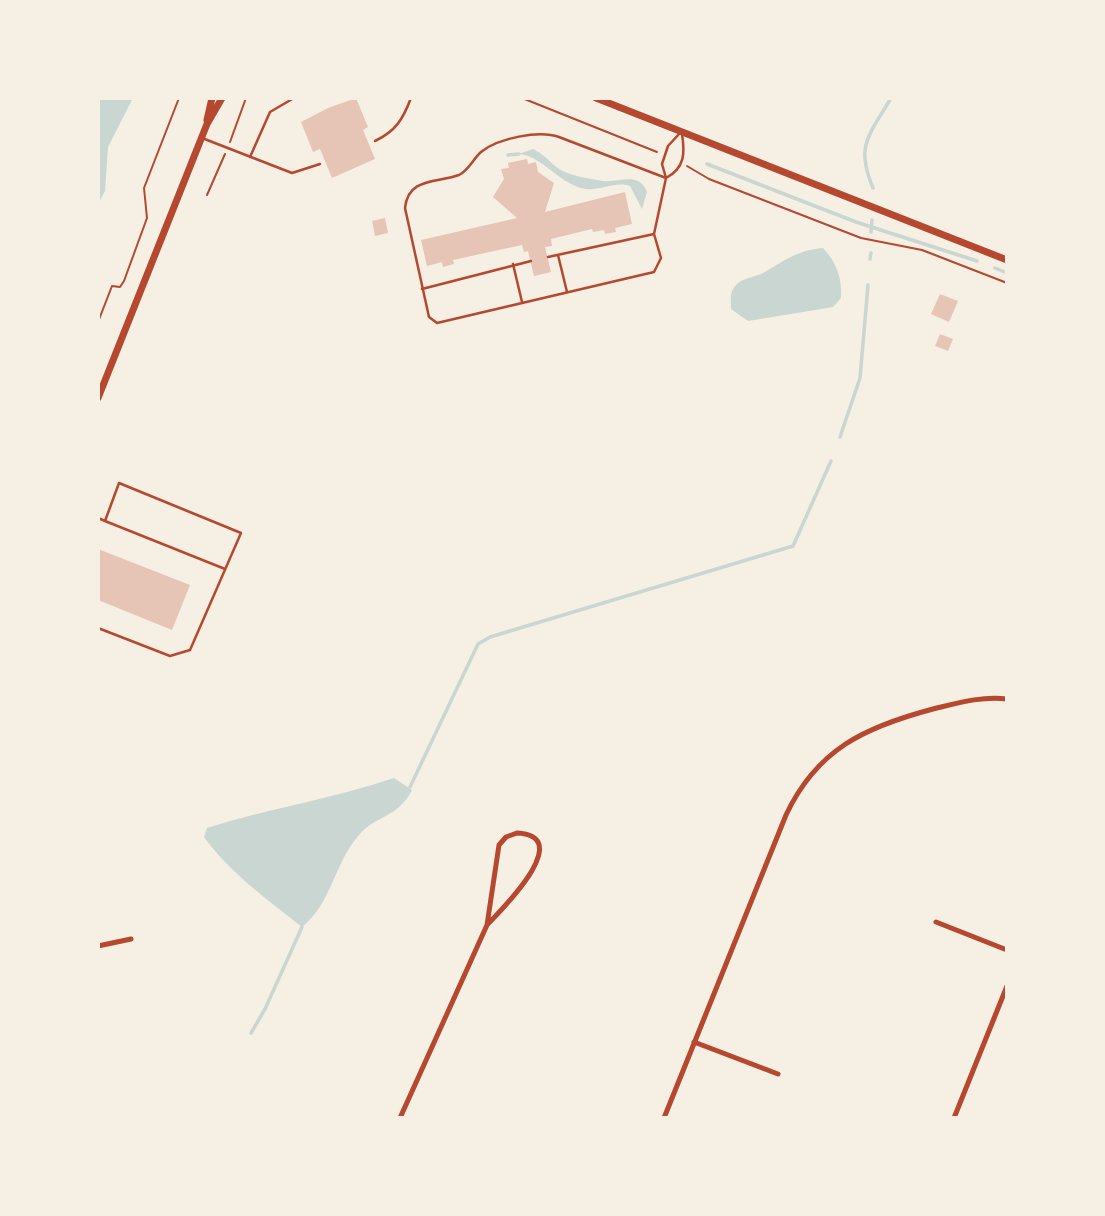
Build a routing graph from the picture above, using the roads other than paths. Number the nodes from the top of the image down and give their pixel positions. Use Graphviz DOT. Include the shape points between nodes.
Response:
graph roads {
  1 [pos="212,98"];
  2 [pos="222,98"];
  3 [pos="294,98"];
  4 [pos="411,98"];
  5 [pos="596,98"];
  6 [pos="207,124"];
  7 [pos="681,132"];
  8 [pos="201,138"];
  9 [pos="375,141"];
  10 [pos="250,157"];
  11 [pos="320,164"];
  12 [pos="666,178"];
  13 [pos="654,234"];
  14 [pos="558,255"];
  15 [pos="548,257"];
  16 [pos="1007,260"];
  17 [pos="531,261"];
  18 [pos="513,264"];
  19 [pos="422,289"];
  20 [pos="567,293"];
  21 [pos="523,303"];
  22 [pos="98,398"];
  23 [pos="98,518"];
  24 [pos="105,521"];
  25 [pos="226,569"];
  26 [pos="98,628"];
  27 [pos="1007,699"];
  28 [pos="936,922"];
  29 [pos="486,925"];
  30 [pos="131,939"];
  31 [pos="98,946"];
  32 [pos="1007,950"];
  33 [pos="1007,986"];
  34 [pos="694,1042"];
  35 [pos="778,1074"];
  36 [pos="400,1118"];
  37 [pos="664,1118"];
  38 [pos="954,1118"];
  1 -- 6 [label="street"];
  2 -- 6 [label="street"];
  3 -- 10 [label="lane" via="270,112"];
  4 -- 9 [label="lane" via="402,121"];
  5 -- 7 [label="street"];
  6 -- 8 [label="street"];
  7 -- 12 [label="lane" via="668,146 663,164"];
  7 -- 12 [label="lane" via="685,153 677,172"];
  7 -- 16 [label="street"];
  8 -- 10 [label="lane"];
  8 -- 22 [label="street"];
  10 -- 11 [label="lane" via="292,173"];
  12 -- 13 [label="lane"];
  12 -- 19 [label="lane" via="551,134 496,143 461,174 427,180 411,190 406,200 407,220"];
  13 -- 14 [label="lane"];
  13 -- 20 [label="lane" via="662,258 654,272"];
  14 -- 15 [label="lane"];
  14 -- 20 [label="lane"];
  17 -- 18 [label="lane"];
  18 -- 19 [label="lane"];
  18 -- 21 [label="lane"];
  19 -- 21 [label="lane" via="429,317 437,323"];
  20 -- 21 [label="lane"];
  23 -- 24 [label="lane"];
  24 -- 25 [label="lane"];
  24 -- 25 [label="lane" via="119,483 240,533"];
  25 -- 26 [label="lane" via="195,645 183,654 163,654"];
  27 -- 34 [label="street" via="970,700 887,722 846,742 810,774 786,815"];
  28 -- 32 [label="street"];
  29 -- 29 [label="street" via="538,862 539,846 524,834 510,835 499,845"];
  29 -- 36 [label="street"];
  30 -- 31 [label="street"];
  33 -- 38 [label="street"];
  34 -- 35 [label="street"];
  34 -- 37 [label="street"];
}
